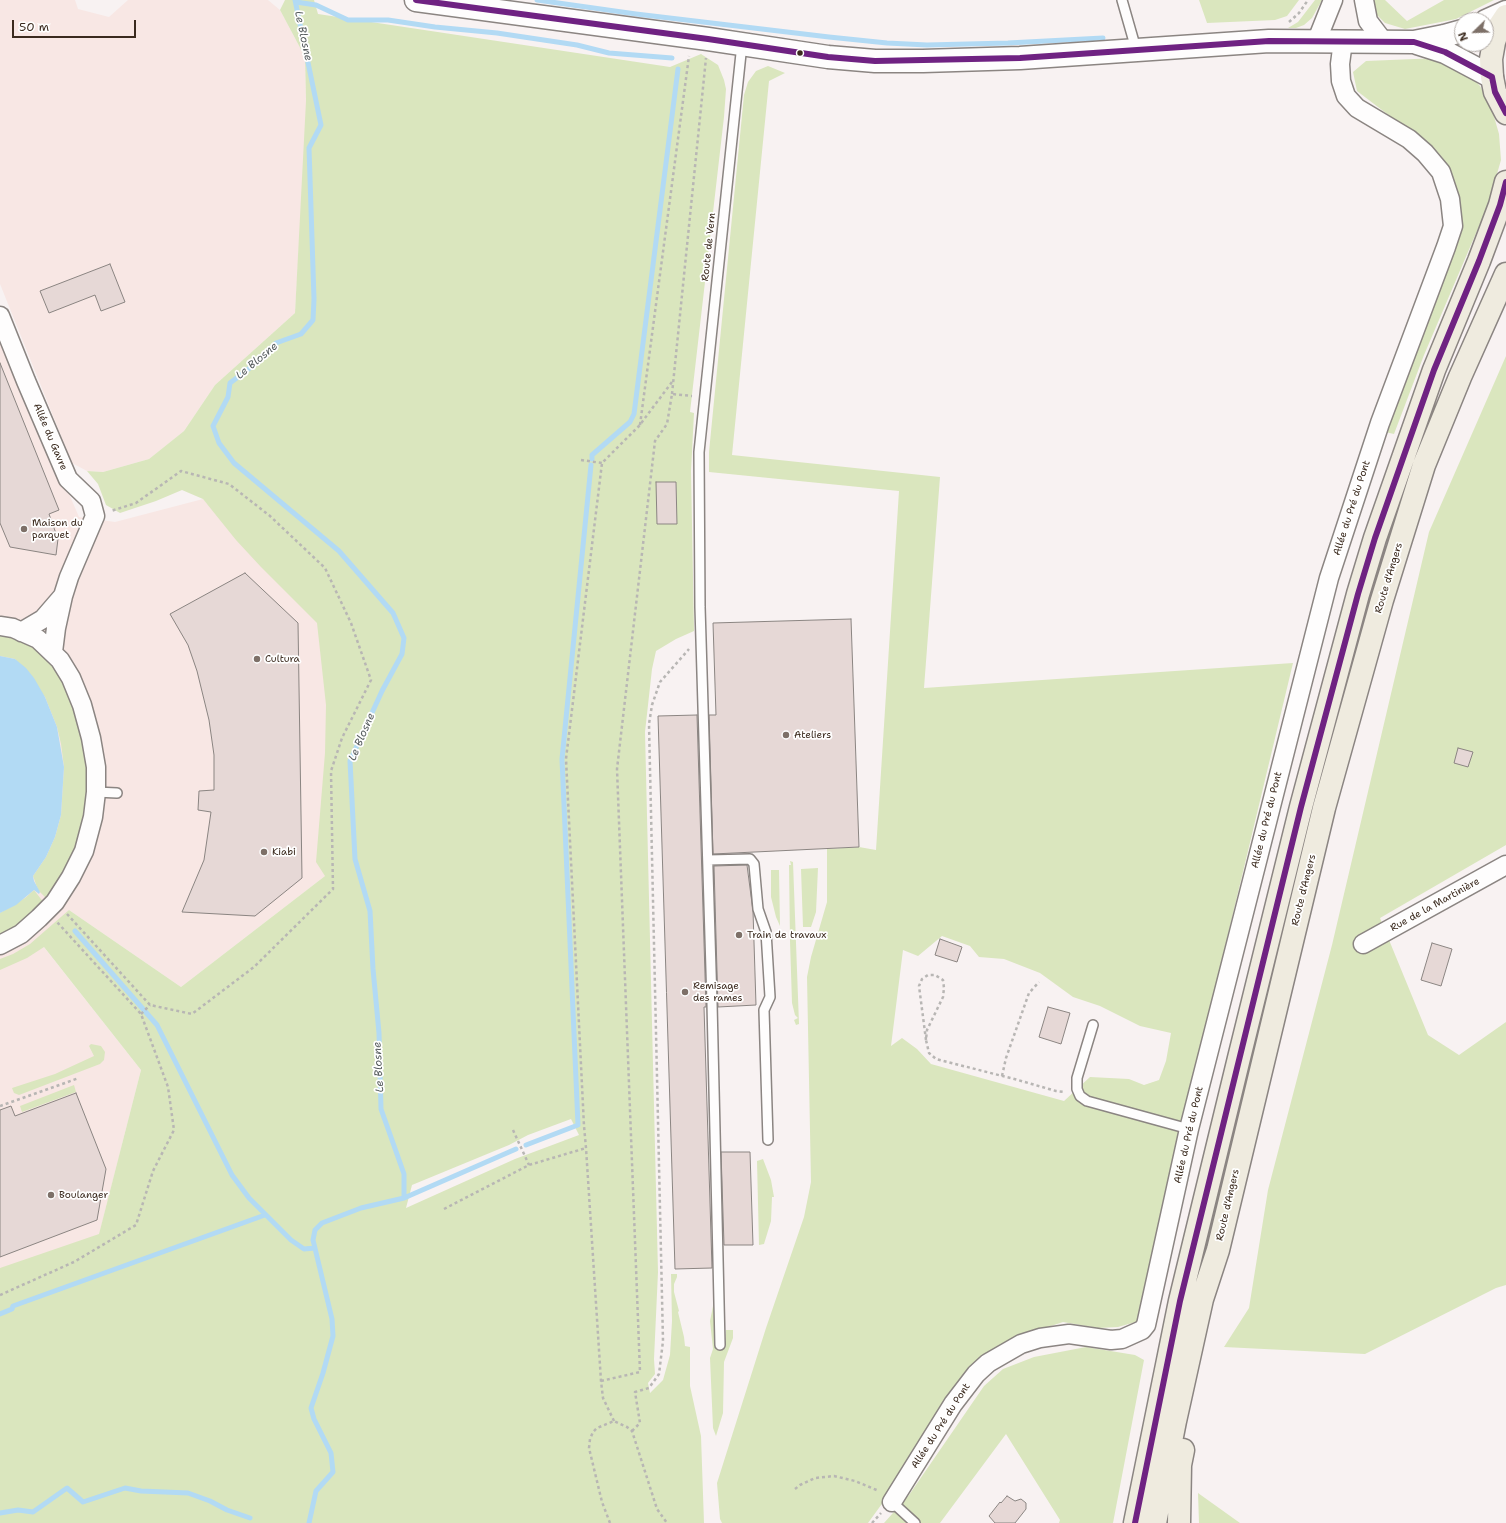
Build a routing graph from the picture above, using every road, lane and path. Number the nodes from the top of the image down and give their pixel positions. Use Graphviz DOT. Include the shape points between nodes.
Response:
graph roads {
  1 [pos="416,0"];
  2 [pos="1122,0"];
  3 [pos="1333,0"];
  4 [pos="1364,0"];
  5 [pos="1506,12"];
  6 [pos="1506,16"];
  7 [pos="1494,17"];
  8 [pos="1454,33"];
  9 [pos="700,38"];
  10 [pos="1317,40"];
  11 [pos="1344,41"];
  12 [pos="1384,42"];
  13 [pos="1414,42"];
  14 [pos="742,44"];
  15 [pos="1135,50"];
  16 [pos="1492,77"];
  17 [pos="1506,113"];
  18 [pos="1506,182"];
  19 [pos="1506,274"];
  20 [pos="0,316"];
  21 [pos="672,382"];
  22 [pos="672,394"];
  23 [pos="704,398"];
  24 [pos="640,426"];
  25 [pos="581,460"];
  26 [pos="602,463"];
  27 [pos="95,516"];
  28 [pos="63,596"];
  29 [pos="0,626"];
  30 [pos="21,632"];
  31 [pos="701,635"];
  32 [pos="53,652"];
  33 [pos="96,792"];
  34 [pos="117,793"];
  35 [pos="708,860"];
  36 [pos="1506,865"];
  37 [pos="51,906"];
  38 [pos="1364,944"];
  39 [pos="0,945"];
  40 [pos="1039,982"];
  41 [pos="150,1005"];
  42 [pos="141,1014"];
  43 [pos="1093,1025"];
  44 [pos="926,1040"];
  45 [pos="1002,1076"];
  46 [pos="79,1078"];
  47 [pos="1077,1089"];
  48 [pos="0,1106"];
  49 [pos="1189,1129"];
  50 [pos="513,1130"];
  51 [pos="768,1140"];
  52 [pos="586,1148"];
  53 [pos="529,1165"];
  54 [pos="444,1208"];
  55 [pos="1218,1250"];
  56 [pos="0,1294"];
  57 [pos="720,1345"];
  58 [pos="602,1381"];
  59 [pos="614,1421"];
  60 [pos="632,1431"];
  61 [pos="795,1489"];
  62 [pos="892,1502"];
  63 [pos="610,1523"];
  64 [pos="667,1523"];
  65 [pos="915,1523"];
  66 [pos="1135,1523"];
  67 [pos="1155,1523"];
  68 [pos="1179,1523"];
  1 -- 9 [label="street"];
  2 -- 15 [label="lane"];
  3 -- 10 [label="street"];
  4 -- 12 [label="street" via="1368,21"];
  5 -- 7 [label="street"];
  6 -- 16 [label="main road" via="1494,42 1491,59"];
  8 -- 13 [label="street"];
  9 -- 14 [label="street"];
  9 -- 21 [label="path"];
  9 -- 24 [label="path"];
  10 -- 11 [label="street"];
  10 -- 15 [label="street"];
  11 -- 12 [label="street"];
  11 -- 49 [label="street, Allée du Pré du Pont" via="1340,64 1341,81 1346,96 1357,108 1409,139 1441,172 1450,199 1453,226 1380,423 1329,578"];
  12 -- 13 [label="street"];
  13 -- 16 [label="street" via="1445,52"];
  14 -- 15 [label="street" via="875,61 1020,58"];
  14 -- 23 [label="lane, Route de Vern"];
  16 -- 17 [label="main road" via="1495,92"];
  18 -- 66 [label="main road" via="1500,205 1434,370 1358,594 1301,807 1237,1065 1179,1308"];
  19 -- 55 [label="main road, Route d'Angers" via="1424,465 1382,600 1324,808"];
  20 -- 27 [label="street, Allée du Gavre" via="68,479 91,500"];
  21 -- 22 [label="path"];
  21 -- 24 [label="path"];
  22 -- 23 [label="path"];
  22 -- 58 [label="path" via="668,424 655,441 617,770 640,1372"];
  23 -- 31 [label="lane, Route de Vern" via="699,452"];
  24 -- 26 [label="path"];
  25 -- 26 [label="path"];
  26 -- 52 [label="path" via="566,759"];
  27 -- 28 [label="street"];
  27 -- 41 [label="path" via="136,503 181,470 229,484 270,516 325,568 351,623 371,680 342,738 331,771 333,889 254,967 192,1014"];
  28 -- 30 [label="street" via="43,619"];
  28 -- 32 [label="street"];
  29 -- 30 [label="street"];
  30 -- 32 [label="street" via="38,639"];
  31 -- 35 [label="lane, Route de Vern"];
  31 -- 60 [label="path" via="660,682 649,724 663,1341 659,1374 649,1388 634,1392 640,1423"];
  32 -- 33 [label="street" via="70,678 82,705 96,767"];
  33 -- 34 [label="lane"];
  33 -- 37 [label="street" via="93,817 84,851 71,877"];
  35 -- 51 [label="lane" via="750,859 754,864 758,909 766,932 770,997 764,1010"];
  35 -- 57 [label="lane, Route de Vern"];
  36 -- 38 [label="street, Rue de la Martinière"];
  37 -- 39 [label="street" via="21,934"];
  37 -- 41 [label="path"];
  37 -- 42 [label="path"];
  40 -- 45 [label="path" via="1029,993"];
  41 -- 42 [label="path"];
  42 -- 56 [label="path" via="168,1087 174,1130 154,1171 136,1225 74,1262"];
  43 -- 47 [label="lane" via="1077,1078"];
  44 -- 44 [label="path" via="927,1030 943,997 943,980 935,975 928,975 922,979 919,986"];
  44 -- 45 [label="path" via="930,1053 936,1059"];
  45 -- 47 [label="path" via="1056,1091 1067,1092"];
  46 -- 48 [label="path"];
  47 -- 49 [label="lane" via="1080,1096 1087,1100"];
  49 -- 62 [label="street, Allée du Pré du Pont" via="1146,1325 1133,1336 1116,1340 1069,1334 1040,1338 1021,1344 988,1362 953,1404"];
  50 -- 53 [label="path"];
  52 -- 53 [label="path"];
  52 -- 58 [label="path"];
  53 -- 54 [label="path"];
  55 -- 67 [label="main road, Route d'Angers" via="1202,1299"];
  55 -- 68 [label="main road" via="1217,1288 1180,1465"];
  58 -- 59 [label="path" via="603,1398"];
  59 -- 60 [label="path"];
  59 -- 63 [label="path" via="593,1432 589,1448 602,1502"];
  60 -- 64 [label="path" via="657,1509"];
  61 -- 62 [label="path" via="815,1478 834,1476 876,1489 886,1494"];
  62 -- 65 [label="lane"];
}
